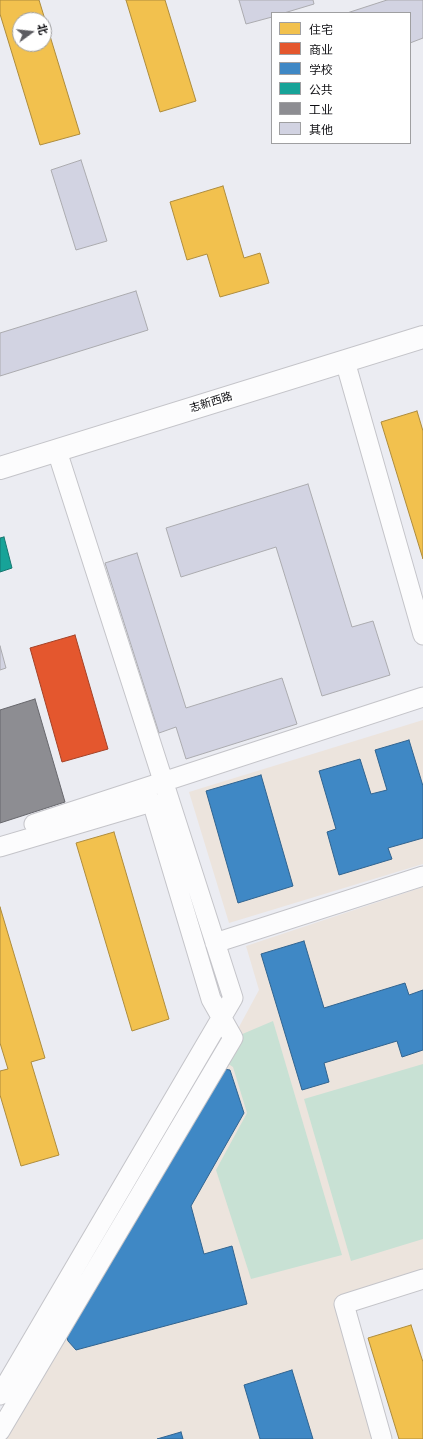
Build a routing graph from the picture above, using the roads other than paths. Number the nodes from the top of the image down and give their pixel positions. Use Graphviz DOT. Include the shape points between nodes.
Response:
graph roads {
  1 [pos="423,337"];
  2 [pos="345,361"];
  3 [pos="57,451"];
  4 [pos="0,468"];
  5 [pos="423,635"];
  6 [pos="423,697"];
  7 [pos="163,781"];
  8 [pos="0,835"];
  9 [pos="0,847"];
  10 [pos="423,876"];
  11 [pos="215,943"];
  12 [pos="221,1017"];
  13 [pos="423,1279"];
  14 [pos="0,1395"];
  15 [pos="0,1430"];
  16 [pos="382,1439"];
  1 -- 2 [label="street, 志新西路"];
  2 -- 3 [label="street, 志新西路"];
  2 -- 5 [label="street"];
  3 -- 4 [label="street, 志新西路"];
  3 -- 7 [label="street"];
  6 -- 7 [label="street"];
  7 -- 8 [label="street"];
  7 -- 11 [label="street"];
  9 -- 12 [label="street" via="152,802 211,999"];
  10 -- 11 [label="street"];
  11 -- 12 [label="street" via="232,998"];
  12 -- 14 [label="street"];
  12 -- 15 [label="street" via="233,1038"];
  13 -- 16 [label="street" via="344,1304"];
}
